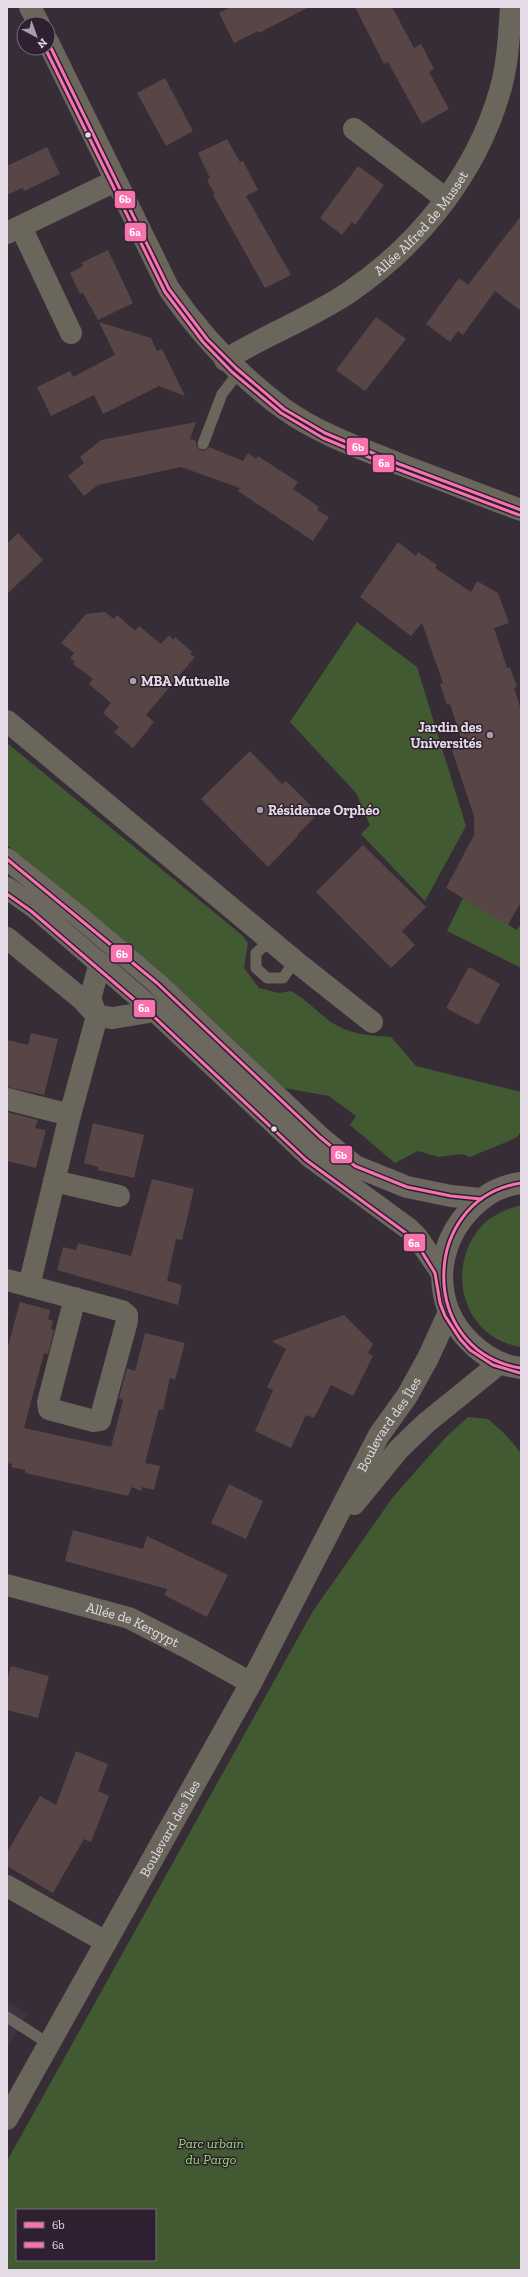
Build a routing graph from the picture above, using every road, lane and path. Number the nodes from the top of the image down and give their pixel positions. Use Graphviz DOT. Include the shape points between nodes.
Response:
graph roads {
  1 [pos="30,7"];
  2 [pos="511,7"];
  3 [pos="35,16"];
  4 [pos="55,56"];
  5 [pos="354,128"];
  6 [pos="116,181"];
  7 [pos="446,199"];
  8 [pos="14,230"];
  9 [pos="71,333"];
  10 [pos="232,366"];
  11 [pos="203,444"];
  12 [pos="521,510"];
  13 [pos="7,721"];
  14 [pos="7,859"];
  15 [pos="7,888"];
  16 [pos="7,938"];
  17 [pos="271,940"];
  18 [pos="295,961"];
  19 [pos="100,963"];
  20 [pos="155,1011"];
  21 [pos="97,1016"];
  22 [pos="372,1022"];
  23 [pos="7,1099"];
  24 [pos="70,1115"];
  25 [pos="54,1181"];
  26 [pos="521,1183"];
  27 [pos="119,1196"];
  28 [pos="481,1199"];
  29 [pos="441,1272"];
  30 [pos="7,1280"];
  31 [pos="29,1286"];
  32 [pos="74,1298"];
  33 [pos="449,1312"];
  34 [pos="511,1365"];
  35 [pos="328,1535"];
  36 [pos="7,1585"];
  37 [pos="251,1683"];
  38 [pos="7,1886"];
  39 [pos="106,1942"];
  40 [pos="7,2017"];
  41 [pos="49,2044"];
  42 [pos="7,2119"];
  1 -- 3 [label="street"];
  2 -- 7 [label="street, Allée Alfred de Musset" via="506,65 491,120 477,152"];
  4 -- 6 [label="street"];
  5 -- 7 [label="street"];
  6 -- 8 [label="street"];
  6 -- 10 [label="street" via="169,289 188,316"];
  7 -- 10 [label="street, Allée Alfred de Musset" via="431,219 391,259 348,293"];
  8 -- 9 [label="street"];
  10 -- 11 [label="lane"];
  10 -- 12 [label="street" via="284,409 311,426 349,444"];
  13 -- 17 [label="street"];
  14 -- 28 [label="main road" via="82,919 156,984 320,1137 355,1166 407,1186 451,1196"];
  15 -- 19 [label="main road" via="34,906"];
  16 -- 21 [label="street" via="83,1000"];
  17 -- 18 [label="street"];
  17 -- 18 [label="lane" via="256,953 256,968 267,978 283,978"];
  18 -- 22 [label="street"];
  19 -- 20 [label="main road"];
  19 -- 21 [label="street" via="90,999"];
  20 -- 21 [label="street" via="113,1018"];
  20 -- 29 [label="main road" via="309,1156 409,1229"];
  21 -- 24 [label="street"];
  23 -- 24 [label="street"];
  24 -- 25 [label="street"];
  25 -- 27 [label="street"];
  25 -- 31 [label="street"];
  26 -- 28 [label="main road" via="498,1189"];
  28 -- 29 [label="main road" via="460,1219 447,1244"];
  29 -- 33 [label="main road"];
  30 -- 31 [label="street"];
  31 -- 32 [label="street"];
  32 -- 32 [label="street" via="48,1402 49,1409 94,1421 100,1420 127,1321 126,1315 122,1311"];
  33 -- 34 [label="main road" via="461,1333 479,1351"];
  33 -- 35 [label="street, Boulevard des Îles" via="428,1358 407,1396 379,1435"];
  34 -- 35 [label="street, Boulevard des Îles" via="426,1423 399,1449"];
  35 -- 37 [label="street, Boulevard des Îles"];
  36 -- 37 [label="street, Allée de Kergypt" via="129,1618"];
  37 -- 39 [label="street, Boulevard des Îles"];
  38 -- 39 [label="street"];
  39 -- 41 [label="street, Boulevard des Îles"];
  40 -- 41 [label="lane"];
  41 -- 42 [label="street, Boulevard des Îles"];
}
